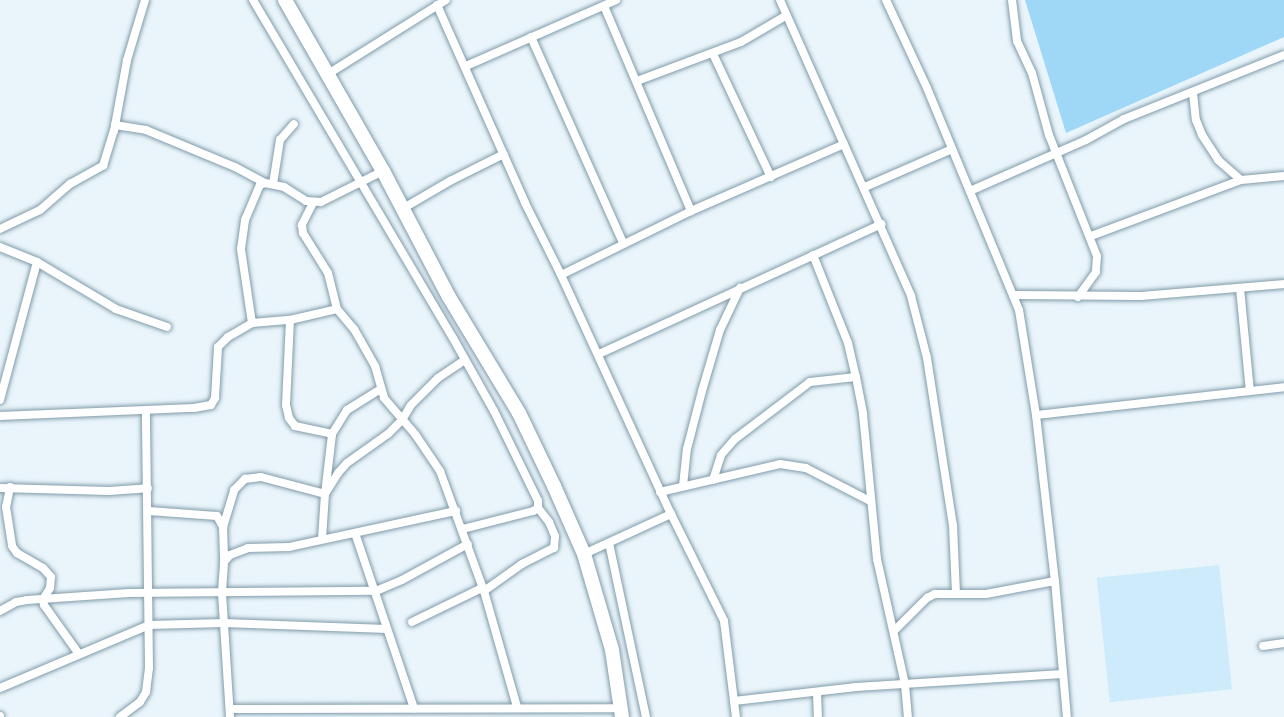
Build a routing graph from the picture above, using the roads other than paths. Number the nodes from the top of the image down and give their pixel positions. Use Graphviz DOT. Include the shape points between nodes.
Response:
graph roads {
  1 [pos="146,0"];
  2 [pos="253,0"];
  3 [pos="285,0"];
  4 [pos="446,0"];
  5 [pos="616,0"];
  6 [pos="780,0"];
  7 [pos="886,0"];
  8 [pos="1012,0"];
  9 [pos="437,5"];
  10 [pos="604,6"];
  11 [pos="787,15"];
  12 [pos="531,37"];
  13 [pos="713,54"];
  14 [pos="1284,55"];
  15 [pos="466,66"];
  16 [pos="328,74"];
  17 [pos="636,81"];
  18 [pos="1193,93"];
  19 [pos="115,124"];
  20 [pos="294,124"];
  21 [pos="844,144"];
  22 [pos="952,149"];
  23 [pos="1057,153"];
  24 [pos="504,154"];
  25 [pos="383,171"];
  26 [pos="1284,176"];
  27 [pos="771,177"];
  28 [pos="1241,180"];
  29 [pos="359,182"];
  30 [pos="269,183"];
  31 [pos="865,187"];
  32 [pos="970,191"];
  33 [pos="313,203"];
  34 [pos="402,209"];
  35 [pos="691,211"];
  36 [pos="881,224"];
  37 [pos="0,229"];
  38 [pos="1091,236"];
  39 [pos="623,243"];
  40 [pos="0,247"];
  41 [pos="813,255"];
  42 [pos="37,262"];
  43 [pos="561,275"];
  44 [pos="1284,284"];
  45 [pos="740,288"];
  46 [pos="1240,288"];
  47 [pos="1015,295"];
  48 [pos="1078,297"];
  49 [pos="337,309"];
  50 [pos="290,320"];
  51 [pos="252,323"];
  52 [pos="167,327"];
  53 [pos="599,354"];
  54 [pos="465,360"];
  55 [pos="856,377"];
  56 [pos="1284,387"];
  57 [pos="381,389"];
  58 [pos="1250,391"];
  59 [pos="0,400"];
  60 [pos="146,411"];
  61 [pos="1036,415"];
  62 [pos="0,416"];
  63 [pos="402,420"];
  64 [pos="332,434"];
  65 [pos="713,480"];
  66 [pos="683,486"];
  67 [pos="10,487"];
  68 [pos="0,488"];
  69 [pos="148,488"];
  70 [pos="660,492"];
  71 [pos="325,494"];
  72 [pos="870,501"];
  73 [pos="538,508"];
  74 [pos="149,511"];
  75 [pos="456,512"];
  76 [pos="671,514"];
  77 [pos="223,527"];
  78 [pos="463,529"];
  79 [pos="355,533"];
  80 [pos="322,539"];
  81 [pos="609,543"];
  82 [pos="468,544"];
  83 [pos="584,554"];
  84 [pos="224,562"];
  85 [pos="1055,581"];
  86 [pos="483,589"];
  87 [pos="376,591"];
  88 [pos="222,592"];
  89 [pos="956,593"];
  90 [pos="148,594"];
  91 [pos="43,599"];
  92 [pos="0,611"];
  93 [pos="412,622"];
  94 [pos="224,623"];
  95 [pos="149,625"];
  96 [pos="387,629"];
  97 [pos="894,632"];
  98 [pos="1284,643"];
  99 [pos="1263,646"];
  100 [pos="79,654"];
  101 [pos="1063,674"];
  102 [pos="905,684"];
  103 [pos="0,688"];
  104 [pos="817,692"];
  105 [pos="734,701"];
  106 [pos="517,707"];
  107 [pos="414,708"];
  108 [pos="622,712"];
  109 [pos="230,713"];
  110 [pos="318,713"];
  111 [pos="120,717"];
  112 [pos="646,717"];
  113 [pos="736,717"];
  114 [pos="818,717"];
  115 [pos="908,717"];
  116 [pos="1067,717"];
  1 -- 19 [label="street" via="127,60"];
  2 -- 29 [label="street"];
  3 -- 16 [label="highway"];
  4 -- 9 [label="street"];
  5 -- 10 [label="street"];
  6 -- 11 [label="street"];
  7 -- 22 [label="street"];
  8 -- 23 [label="street" via="1017,42 1032,73"];
  9 -- 15 [label="street"];
  9 -- 16 [label="street"];
  10 -- 12 [label="street"];
  10 -- 17 [label="street"];
  11 -- 13 [label="street"];
  11 -- 21 [label="street"];
  12 -- 15 [label="street"];
  12 -- 39 [label="street"];
  13 -- 17 [label="street"];
  13 -- 27 [label="street"];
  14 -- 18 [label="street"];
  15 -- 24 [label="street"];
  16 -- 25 [label="highway"];
  17 -- 35 [label="street"];
  18 -- 23 [label="street" via="1124,119"];
  18 -- 28 [label="street" via="1202,135 1218,160"];
  19 -- 30 [label="street" via="146,130"];
  19 -- 37 [label="street" via="101,168 70,184 40,210"];
  20 -- 30 [label="street" via="280,140"];
  21 -- 27 [label="street"];
  21 -- 31 [label="street"];
  22 -- 31 [label="street"];
  22 -- 32 [label="street"];
  23 -- 32 [label="street"];
  23 -- 38 [label="street"];
  24 -- 34 [label="street"];
  24 -- 43 [label="street"];
  25 -- 29 [label="street"];
  25 -- 34 [label="highway"];
  26 -- 28 [label="street"];
  27 -- 35 [label="street"];
  28 -- 38 [label="street"];
  29 -- 33 [label="street"];
  29 -- 54 [label="street"];
  30 -- 33 [label="street"];
  30 -- 51 [label="street" via="256,190 242,233"];
  31 -- 36 [label="street"];
  32 -- 47 [label="street"];
  33 -- 49 [label="street" via="302,230 328,273"];
  34 -- 83 [label="highway" via="449,297 519,413"];
  35 -- 39 [label="street"];
  36 -- 41 [label="street"];
  36 -- 89 [label="street" via="911,296 927,358 953,525"];
  38 -- 48 [label="street" via="1097,256 1096,272"];
  39 -- 43 [label="street"];
  40 -- 42 [label="street"];
  41 -- 45 [label="street"];
  41 -- 55 [label="street" via="848,343"];
  42 -- 52 [label="street" via="116,309"];
  42 -- 59 [label="street"];
  43 -- 53 [label="street"];
  44 -- 46 [label="street"];
  45 -- 53 [label="street"];
  45 -- 66 [label="street" via="720,330 702,392 687,449"];
  46 -- 48 [label="street"];
  46 -- 58 [label="street"];
  47 -- 48 [label="street"];
  47 -- 61 [label="street"];
  49 -- 50 [label="street"];
  49 -- 57 [label="street" via="363,344 379,374"];
  50 -- 51 [label="street"];
  50 -- 64 [label="street" via="287,413 295,426"];
  51 -- 60 [label="street" via="218,347 215,398 211,405"];
  53 -- 70 [label="street"];
  54 -- 63 [label="street" via="438,378"];
  54 -- 73 [label="street" via="528,480"];
  55 -- 65 [label="street" via="813,380 801,388 735,439 721,455"];
  55 -- 72 [label="street"];
  56 -- 58 [label="street"];
  57 -- 63 [label="street"];
  57 -- 64 [label="street" via="347,410"];
  58 -- 61 [label="street"];
  60 -- 62 [label="street"];
  60 -- 69 [label="street"];
  61 -- 85 [label="street"];
  63 -- 71 [label="street" via="347,463"];
  63 -- 75 [label="street" via="440,471"];
  64 -- 71 [label="street"];
  65 -- 66 [label="street"];
  65 -- 72 [label="street" via="764,467 796,465"];
  66 -- 70 [label="street"];
  67 -- 68 [label="street"];
  67 -- 69 [label="street" via="78,491"];
  67 -- 91 [label="street" via="6,507 8,534 17,553 51,577"];
  69 -- 74 [label="street"];
  70 -- 76 [label="street"];
  71 -- 77 [label="street" via="261,477 245,479 234,490"];
  71 -- 80 [label="street"];
  72 -- 97 [label="street" via="879,574"];
  73 -- 78 [label="street"];
  73 -- 86 [label="street" via="555,536 554,548"];
  74 -- 77 [label="street" via="212,515 221,520"];
  74 -- 90 [label="street"];
  75 -- 78 [label="street"];
  75 -- 79 [label="street"];
  76 -- 81 [label="street"];
  76 -- 105 [label="street" via="724,621"];
  77 -- 84 [label="street"];
  78 -- 82 [label="street"];
  79 -- 80 [label="street"];
  79 -- 87 [label="street"];
  80 -- 84 [label="street" via="279,548 248,548 230,555"];
  81 -- 83 [label="street"];
  81 -- 112 [label="street"];
  82 -- 86 [label="street"];
  82 -- 87 [label="street"];
  83 -- 108 [label="highway" via="612,650"];
  84 -- 88 [label="street"];
  85 -- 89 [label="street" via="993,594"];
  85 -- 101 [label="street"];
  86 -- 93 [label="street"];
  86 -- 106 [label="street"];
  87 -- 88 [label="street"];
  87 -- 96 [label="street"];
  88 -- 90 [label="street"];
  88 -- 94 [label="street"];
  89 -- 97 [label="street" via="931,596"];
  90 -- 91 [label="street"];
  90 -- 95 [label="street"];
  91 -- 92 [label="street" via="16,602"];
  91 -- 100 [label="street"];
  94 -- 95 [label="street"];
  94 -- 96 [label="street"];
  94 -- 109 [label="street"];
  95 -- 100 [label="street"];
  95 -- 111 [label="street" via="146,692 140,702"];
  96 -- 107 [label="street"];
  97 -- 102 [label="street"];
  98 -- 99 [label="street"];
  100 -- 103 [label="street"];
  101 -- 102 [label="street"];
  101 -- 116 [label="street"];
  102 -- 104 [label="street"];
  102 -- 115 [label="street"];
  104 -- 105 [label="street"];
  104 -- 114 [label="street"];
  105 -- 113 [label="street"];
  106 -- 107 [label="street"];
  106 -- 108 [label="street"];
  107 -- 110 [label="street"];
  109 -- 110 [label="street"];
}
